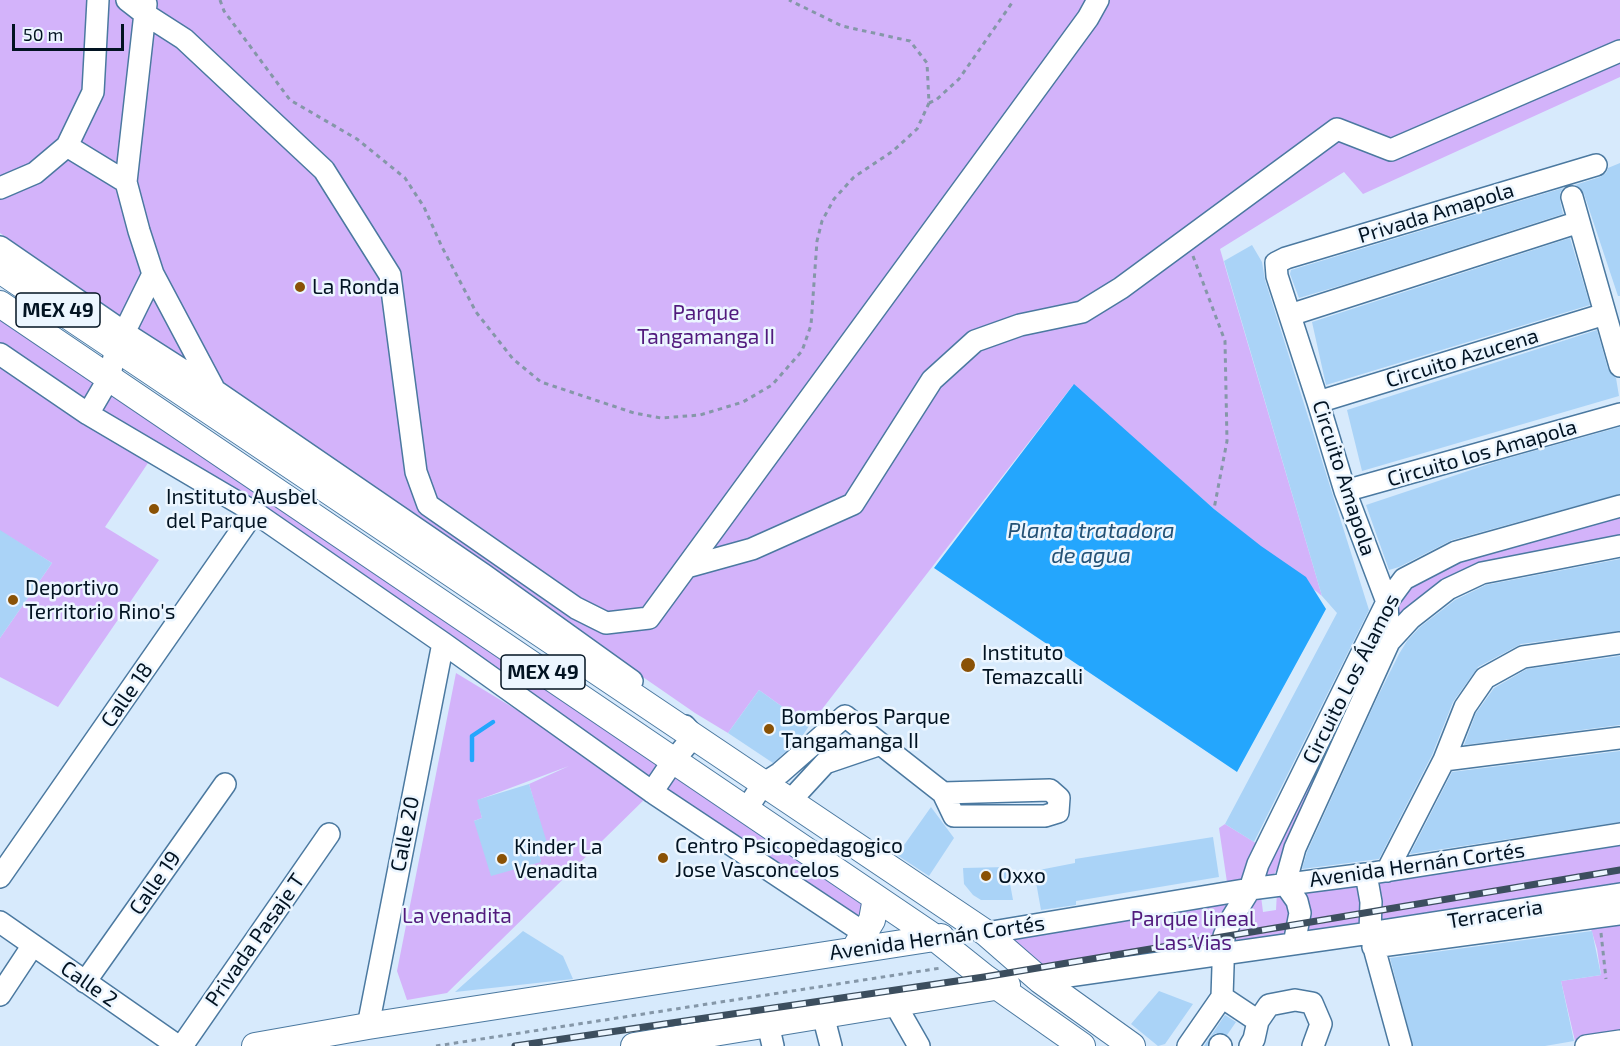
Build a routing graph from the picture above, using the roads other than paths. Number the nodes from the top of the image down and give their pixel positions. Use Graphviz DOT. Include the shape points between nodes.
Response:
graph roads {
  1 [pos="98,0"];
  2 [pos="127,0"];
  3 [pos="1098,0"];
  4 [pos="145,7"];
  5 [pos="1620,51"];
  6 [pos="67,146"];
  7 [pos="1596,165"];
  8 [pos="126,182"];
  9 [pos="0,188"];
  10 [pos="1572,197"];
  11 [pos="1579,222"];
  12 [pos="0,247"];
  13 [pos="1276,263"];
  14 [pos="0,270"];
  15 [pos="153,274"];
  16 [pos="0,304"];
  17 [pos="1605,314"];
  18 [pos="1290,315"];
  19 [pos="120,341"];
  20 [pos="0,354"];
  21 [pos="1620,366"];
  22 [pos="109,378"];
  23 [pos="214,390"];
  24 [pos="1318,402"];
  25 [pos="88,414"];
  26 [pos="1620,414"];
  27 [pos="256,430"];
  28 [pos="1345,491"];
  29 [pos="1620,506"];
  30 [pos="254,513"];
  31 [pos="1620,546"];
  32 [pos="1456,552"];
  33 [pos="687,567"];
  34 [pos="1469,578"];
  35 [pos="1387,602"];
  36 [pos="1389,642"];
  37 [pos="442,643"];
  38 [pos="1620,643"];
  39 [pos="694,736"];
  40 [pos="1620,738"];
  41 [pos="881,744"];
  42 [pos="1443,760"];
  43 [pos="673,761"];
  44 [pos="225,784"];
  45 [pos="763,784"];
  46 [pos="652,792"];
  47 [pos="943,793"];
  48 [pos="790,801"];
  49 [pos="746,810"];
  50 [pos="329,834"];
  51 [pos="1620,834"];
  52 [pos="1387,871"];
  53 [pos="1366,874"];
  54 [pos="0,877"];
  55 [pos="1285,884"];
  56 [pos="1250,889"];
  57 [pos="1620,894"];
  58 [pos="876,898"];
  59 [pos="1610,915"];
  60 [pos="0,922"];
  61 [pos="986,933"];
  62 [pos="934,938"];
  63 [pos="1371,940"];
  64 [pos="859,941"];
  65 [pos="1294,944"];
  66 [pos="33,945"];
  67 [pos="1223,954"];
  68 [pos="1040,980"];
  69 [pos="85,982"];
  70 [pos="1000,986"];
  71 [pos="0,994"];
  72 [pos="1222,998"];
  73 [pos="895,1004"];
  74 [pos="823,1015"];
  75 [pos="1258,1022"];
  76 [pos="368,1026"];
  77 [pos="771,1035"];
  78 [pos="1206,1041"];
  79 [pos="1620,1041"];
  80 [pos="180,1046"];
  81 [pos="259,1046"];
  82 [pos="638,1046"];
  83 [pos="831,1046"];
  84 [pos="919,1046"];
  85 [pos="1082,1046"];
  86 [pos="1132,1046"];
  87 [pos="1250,1046"];
  88 [pos="1314,1046"];
  89 [pos="1401,1046"];
  90 [pos="1586,1046"];
  1 -- 6 [label="street" via="93,92"];
  2 -- 4 [label="street"];
  3 -- 33 [label="street"];
  4 -- 8 [label="street"];
  4 -- 33 [label="street" via="324,170 390,275 416,472 428,505 576,608 606,622 649,618"];
  5 -- 33 [label="street" via="1391,150 1337,129 1121,288 1082,312 1020,325 975,341 932,380 853,504 752,549"];
  6 -- 8 [label="street"];
  6 -- 9 [label="street" via="35,173"];
  7 -- 13 [label="street, Privada Amapola"];
  8 -- 15 [label="street"];
  10 -- 11 [label="street"];
  11 -- 17 [label="street"];
  11 -- 18 [label="street"];
  12 -- 19 [label="street"];
  13 -- 18 [label="street, Circuito Amapola"];
  14 -- 19 [label="main road, MEX 49"];
  15 -- 19 [label="street"];
  15 -- 23 [label="street"];
  16 -- 22 [label="main road, MEX 49"];
  17 -- 21 [label="street"];
  17 -- 24 [label="street, Circuito Azucena"];
  18 -- 24 [label="street, Circuito Amapola"];
  19 -- 22 [label="street"];
  19 -- 23 [label="street"];
  19 -- 27 [label="main road, MEX 49"];
  20 -- 25 [label="street"];
  22 -- 25 [label="street"];
  22 -- 43 [label="main road, MEX 49"];
  23 -- 27 [label="street"];
  24 -- 28 [label="street, Circuito Amapola"];
  25 -- 30 [label="street"];
  26 -- 28 [label="street, Circuito los Amapola"];
  27 -- 39 [label="main road, MEX 49" via="479,582"];
  28 -- 35 [label="street, Circuito Amapola"];
  29 -- 32 [label="street, Circuito Los Álamos"];
  30 -- 37 [label="street"];
  30 -- 54 [label="street, Calle 18"];
  31 -- 34 [label="street, Circuito Los Álamos"];
  32 -- 34 [label="street"];
  32 -- 35 [label="street, Circuito Los Álamos" via="1404,579"];
  34 -- 36 [label="street, Circuito Los Álamos" via="1411,618"];
  35 -- 36 [label="street, Circuito Amapola"];
  35 -- 56 [label="street, Circuito Los Álamos" via="1258,864"];
  36 -- 55 [label="street, Circuito Los Álamos" via="1295,848"];
  37 -- 46 [label="street"];
  37 -- 76 [label="street, Calle 20"];
  38 -- 42 [label="street" via="1523,657 1485,678 1465,707"];
  39 -- 43 [label="street"];
  39 -- 45 [label="main road, MEX 49"];
  40 -- 42 [label="street"];
  41 -- 45 [label="street" via="846,716"];
  41 -- 47 [label="street"];
  41 -- 48 [label="street" via="825,763"];
  42 -- 52 [label="street"];
  43 -- 46 [label="street"];
  43 -- 49 [label="main road, MEX 49"];
  44 -- 69 [label="street, Calle 19"];
  45 -- 48 [label="main road, MEX 49"];
  45 -- 49 [label="street"];
  46 -- 64 [label="street"];
  48 -- 61 [label="main road, MEX 49"];
  49 -- 58 [label="main road, MEX 49"];
  50 -- 80 [label="street, Privada Pasaje T"];
  51 -- 52 [label="street, Avenida Hernán Cortés"];
  52 -- 53 [label="street, Avenida Hernán Cortés"];
  53 -- 55 [label="street, Avenida Hernán Cortés"];
  53 -- 63 [label="street"];
  55 -- 56 [label="street, Avenida Hernán Cortés"];
  55 -- 65 [label="street" via="1297,901 1300,914"];
  56 -- 61 [label="street, Avenida Hernán Cortés"];
  56 -- 67 [label="street, Circuito Los Álamos" via="1224,936"];
  57 -- 63 [label="street, Terraceria"];
  58 -- 62 [label="main road, MEX 49"];
  58 -- 64 [label="main road" via="872,920"];
  59 -- 63 [label="street"];
  60 -- 66 [label="street, Calle 2"];
  61 -- 62 [label="main road, Avenida Hernán Cortés"];
  61 -- 68 [label="main road, MEX 49"];
  62 -- 64 [label="main road, Avenida Hernán Cortés"];
  62 -- 70 [label="main road, MEX 49"];
  63 -- 65 [label="street"];
  63 -- 89 [label="street"];
  64 -- 76 [label="main road, Avenida Hernán Cortés"];
  65 -- 67 [label="street"];
  66 -- 69 [label="street, Calle 2"];
  66 -- 71 [label="street"];
  67 -- 68 [label="street"];
  67 -- 72 [label="street, Circuito Los Álamos"];
  68 -- 70 [label="main road"];
  68 -- 86 [label="main road, MEX 49"];
  69 -- 80 [label="street, Calle 2"];
  70 -- 73 [label="main road"];
  70 -- 85 [label="main road, MEX 49"];
  72 -- 75 [label="street"];
  72 -- 78 [label="street"];
  73 -- 74 [label="main road"];
  73 -- 84 [label="street"];
  74 -- 77 [label="main road"];
  74 -- 83 [label="street"];
  75 -- 87 [label="street"];
  75 -- 88 [label="street" via="1269,1005 1295,1000 1312,1003 1321,1024"];
  76 -- 81 [label="main road, Avenida Hernán Cortés"];
  77 -- 82 [label="main road"];
  79 -- 90 [label="street"];
}
